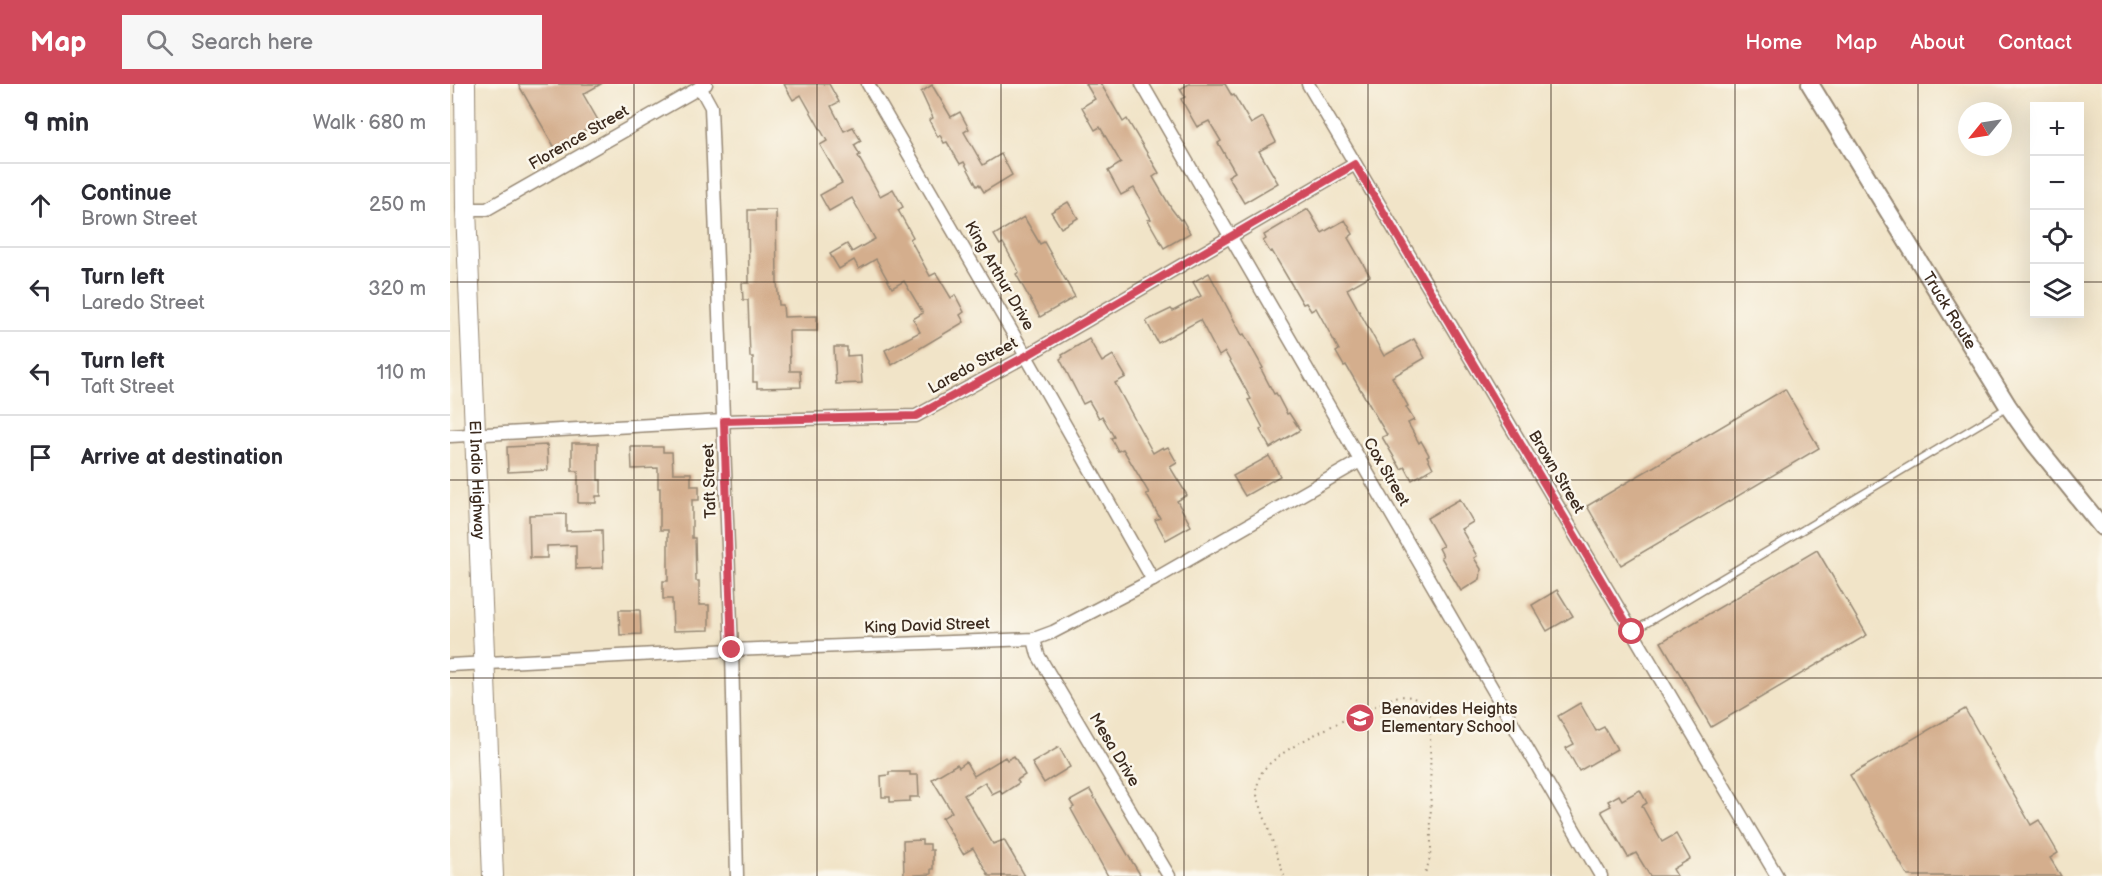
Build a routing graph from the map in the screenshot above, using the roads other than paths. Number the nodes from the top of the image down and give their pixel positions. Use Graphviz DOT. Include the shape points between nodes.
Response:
graph roads {
  1 [pos="465,84"];
  2 [pos="868,84"];
  3 [pos="1142,84"];
  4 [pos="1308,84"];
  5 [pos="1810,84"];
  6 [pos="703,86"];
  7 [pos="1355,164"];
  8 [pos="466,209"];
  9 [pos="1230,237"];
  10 [pos="1026,356"];
  11 [pos="2008,406"];
  12 [pos="724,421"];
  13 [pos="475,434"];
  14 [pos="450,436"];
  15 [pos="1360,461"];
  16 [pos="2102,527"];
  17 [pos="1153,580"];
  18 [pos="1632,632"];
  19 [pos="1034,639"];
  20 [pos="732,650"];
  21 [pos="485,664"];
  22 [pos="450,665"];
  23 [pos="493,876"];
  24 [pos="737,876"];
  25 [pos="1169,876"];
  26 [pos="1601,876"];
  27 [pos="1777,876"];
  1 -- 8 [label="main road, El Indio Highway"];
  2 -- 10 [label="street, King Arthur Drive"];
  3 -- 9 [label="street, Cox Street"];
  4 -- 7 [label="street, Brown Street"];
  5 -- 11 [label="street, Truck Route"];
  6 -- 8 [label="street, Florence Street" via="488,210"];
  6 -- 12 [label="street, Taft Street" via="711,107"];
  7 -- 9 [label="street, Laredo Street"];
  7 -- 18 [label="street, Brown Street"];
  8 -- 13 [label="main road, El Indio Highway"];
  9 -- 10 [label="street, Laredo Street"];
  9 -- 15 [label="street, Cox Street"];
  10 -- 12 [label="street, Laredo Street" via="916,416"];
  10 -- 17 [label="street, King Arthur Drive"];
  11 -- 16 [label="street, Truck Route"];
  11 -- 18 [label="lane"];
  12 -- 13 [label="street, Laredo Street"];
  12 -- 20 [label="street, Taft Street"];
  13 -- 14 [label="street, Laredo Street"];
  13 -- 21 [label="main road, El Indio Highway"];
  15 -- 17 [label="street, King David Street"];
  15 -- 26 [label="street, Cox Street"];
  17 -- 19 [label="street, King David Street"];
  18 -- 27 [label="street, Brown Street"];
  19 -- 20 [label="street, King David Street"];
  19 -- 25 [label="street, Mesa Drive" via="1038,655"];
  20 -- 21 [label="street, King David Street"];
  20 -- 24 [label="street, Taft Street"];
  21 -- 22 [label="street, King David Street"];
  21 -- 23 [label="main road, El Indio Highway"];
}
